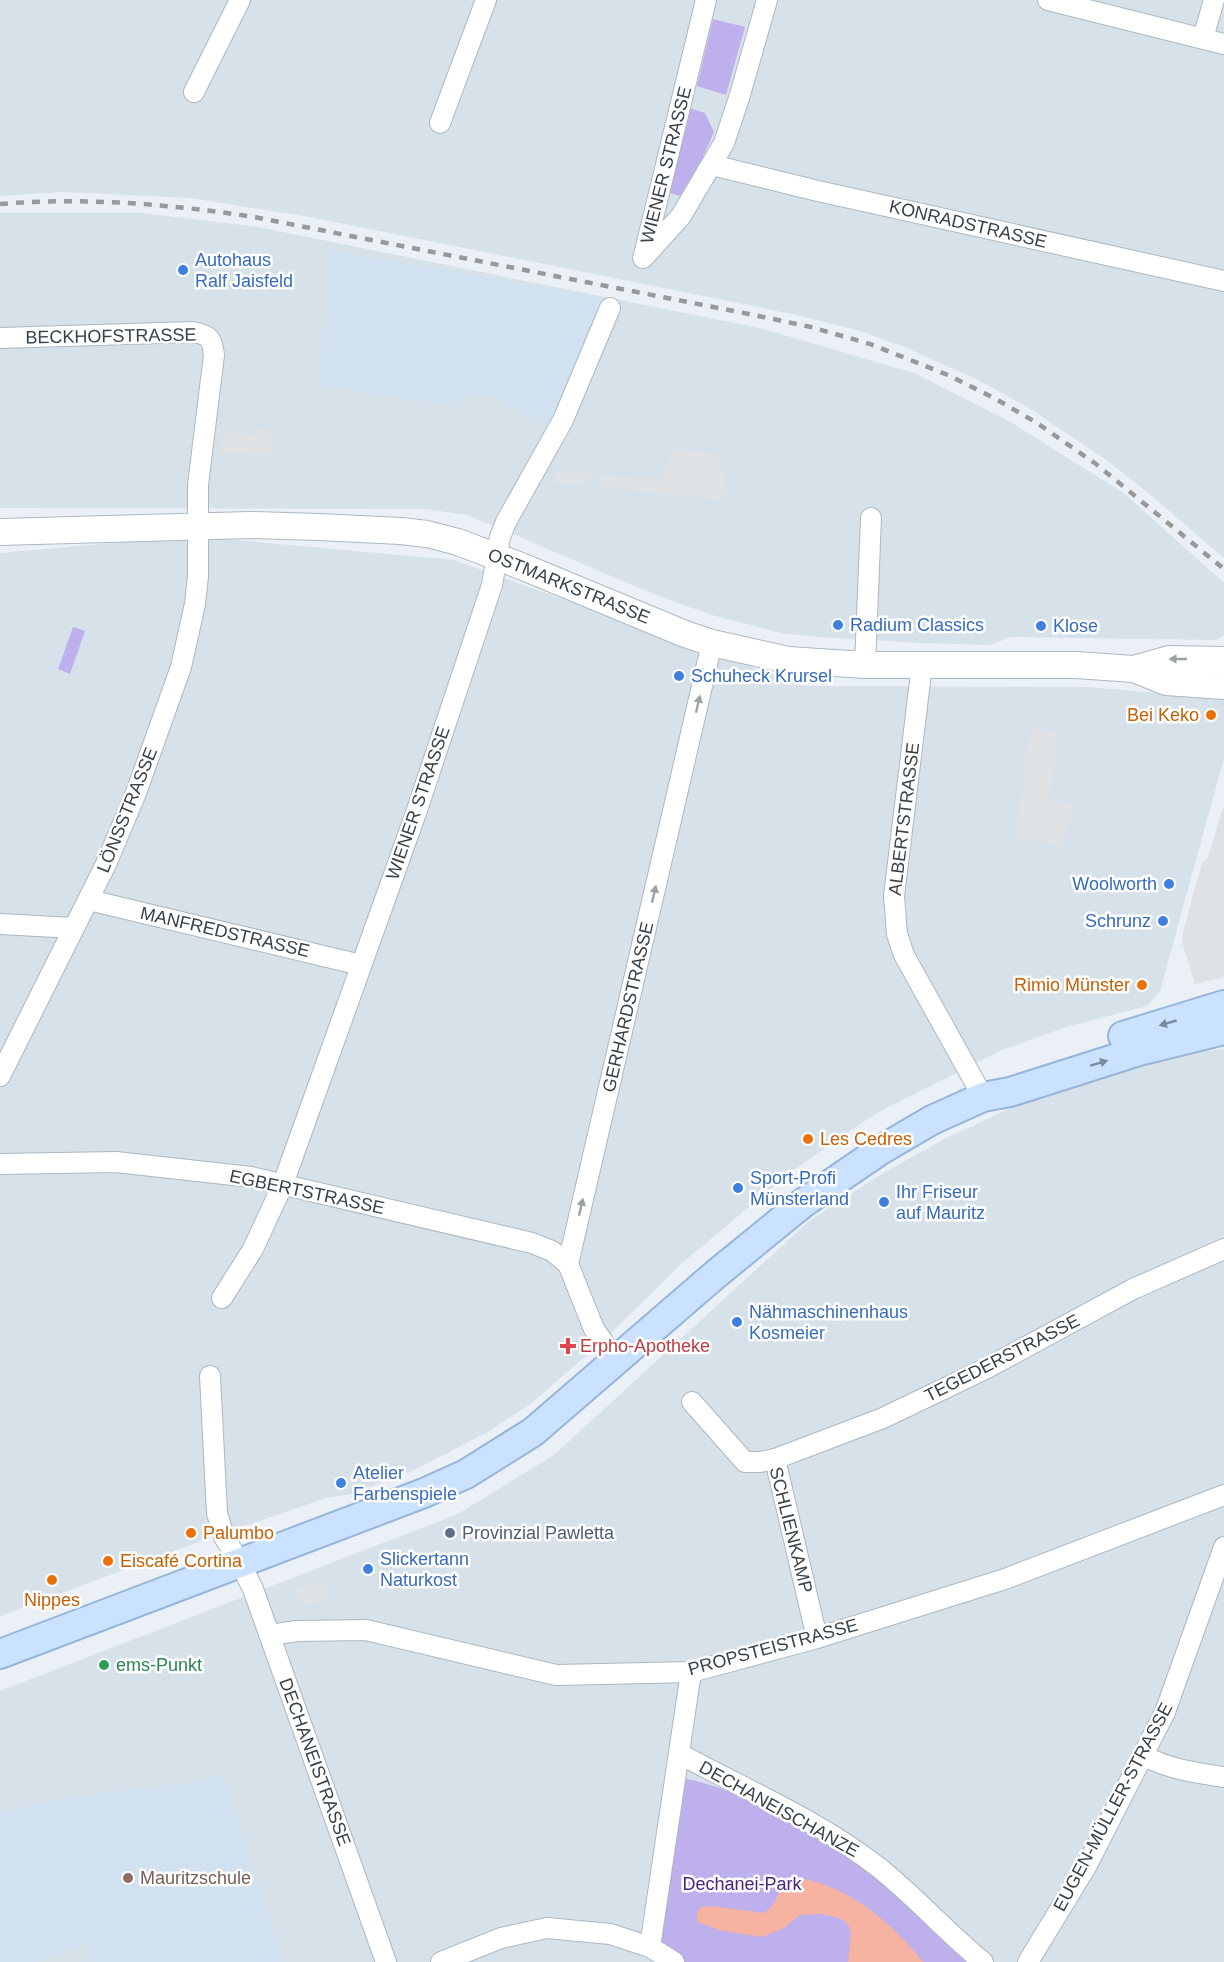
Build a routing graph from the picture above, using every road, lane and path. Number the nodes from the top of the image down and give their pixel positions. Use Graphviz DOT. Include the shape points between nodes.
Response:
graph roads {
  1 [pos="240,0"];
  2 [pos="486,0"];
  3 [pos="706,0"];
  4 [pos="767,0"];
  5 [pos="1048,0"];
  6 [pos="1214,0"];
  7 [pos="1203,38"];
  8 [pos="1224,44"];
  9 [pos="194,92"];
  10 [pos="441,123"];
  11 [pos="712,165"];
  12 [pos="1224,281"];
  13 [pos="610,308"];
  14 [pos="0,338"];
  15 [pos="871,518"];
  16 [pos="197,526"];
  17 [pos="0,532"];
  18 [pos="496,557"];
  19 [pos="712,643"];
  20 [pos="1224,660"];
  21 [pos="865,665"];
  22 [pos="922,665"];
  23 [pos="1134,669"];
  24 [pos="1224,686"];
  25 [pos="89,900"];
  26 [pos="0,924"];
  27 [pos="74,928"];
  28 [pos="361,965"];
  29 [pos="1224,1005"];
  30 [pos="1224,1030"];
  31 [pos="0,1076"];
  32 [pos="982,1097"];
  33 [pos="0,1164"];
  34 [pos="283,1184"];
  35 [pos="1224,1249"];
  36 [pos="568,1264"];
  37 [pos="222,1298"];
  38 [pos="617,1361"];
  39 [pos="210,1376"];
  40 [pos="692,1402"];
  41 [pos="776,1459"];
  42 [pos="1224,1495"];
  43 [pos="1224,1547"];
  44 [pos="240,1563"];
  45 [pos="270,1635"];
  46 [pos="817,1638"];
  47 [pos="0,1654"];
  48 [pos="691,1672"];
  49 [pos="680,1754"];
  50 [pos="1144,1756"];
  51 [pos="1224,1777"];
  52 [pos="650,1947"];
  53 [pos="386,1962"];
  54 [pos="441,1962"];
  55 [pos="674,1962"];
  56 [pos="983,1962"];
  57 [pos="1028,1962"];
  1 -- 9 [label="street"];
  2 -- 10 [label="street"];
  3 -- 11 [label="street, WIENER STRASSE" via="643,258 681,216"];
  4 -- 11 [label="street, WIENER STRASSE" via="724,143"];
  5 -- 7 [label="street"];
  6 -- 7 [label="street"];
  7 -- 8 [label="street"];
  11 -- 12 [label="street, KONRADSTRASSE"];
  13 -- 18 [label="street, WIENER STRASSE" via="563,420 506,522"];
  14 -- 16 [label="street, BECKHOFSTRASSE" via="205,334 212,342 214,355 198,485"];
  15 -- 21 [label="street"];
  16 -- 17 [label="street, OSTMARKSTRASSE"];
  16 -- 18 [label="street, OSTMARKSTRASSE" via="401,531 450,540"];
  16 -- 25 [label="street, LÖNSSTRASSE" via="195,604 181,667 136,793"];
  18 -- 19 [label="street, OSTMARKSTRASSE"];
  18 -- 28 [label="street, WIENER STRASSE" via="492,585 450,712"];
  19 -- 21 [label="street, OSTMARKSTRASSE" via="788,660"];
  36 -- 19 [label="street, GERHARDSTRASSE, one-way"];
  20 -- 23 [label="street, OSTMARKSTRASSE, one-way" via="1169,658"];
  21 -- 22 [label="street, OSTMARKSTRASSE"];
  22 -- 23 [label="street, OSTMARKSTRASSE"];
  22 -- 32 [label="street, ALBERTSTRASSE" via="894,897 897,934 904,955"];
  23 -- 24 [label="street, OSTMARKSTRASSE" via="1166,682"];
  25 -- 27 [label="street, LÖNSSTRASSE"];
  25 -- 28 [label="street, MANFREDSTRASSE"];
  26 -- 27 [label="street"];
  27 -- 31 [label="street, LÖNSSTRASSE"];
  28 -- 34 [label="street, WIENER STRASSE"];
  29 -- 32 [label="main road, one-way" via="1092,1045 1004,1077"];
  32 -- 30 [label="main road, one-way"];
  32 -- 38 [label="main road" via="879,1150 803,1203"];
  33 -- 34 [label="street, EGBERTSTRASSE" via="116,1162"];
  34 -- 36 [label="street, EGBERTSTRASSE" via="532,1243 552,1251"];
  34 -- 37 [label="street, WIENER STRASSE" via="253,1249"];
  35 -- 41 [label="street, TEGEDERSTRASSE" via="1133,1289 987,1368 883,1418"];
  36 -- 38 [label="street" via="594,1329"];
  38 -- 44 [label="main road" via="533,1432 466,1474"];
  39 -- 44 [label="street" via="217,1513 224,1537"];
  40 -- 41 [label="street, SCHLIENKAMP" via="745,1462"];
  41 -- 46 [label="street, SCHLIENKAMP"];
  42 -- 46 [label="street, PROPSTEISTRASSE" via="1005,1578"];
  43 -- 50 [label="street, EUGEN-MÜLLER-STRASSE" via="1165,1712"];
  44 -- 45 [label="street, DECHANEISTRASSE"];
  44 -- 47 [label="main road"];
  45 -- 48 [label="street, PROPSTEISTRASSE" via="366,1630 556,1675"];
  45 -- 53 [label="street, DECHANEISTRASSE"];
  46 -- 48 [label="street, PROPSTEISTRASSE"];
  48 -- 49 [label="street, DECHANEISCHANZE"];
  49 -- 52 [label="street, DECHANEISCHANZE"];
  49 -- 56 [label="street, DECHANEISCHANZE" via="839,1838 879,1867"];
  50 -- 51 [label="street" via="1189,1772"];
  50 -- 57 [label="street, EUGEN-MÜLLER-STRASSE" via="1087,1865"];
  52 -- 54 [label="street" via="610,1934 547,1928 501,1938"];
  52 -- 55 [label="street"];
}
